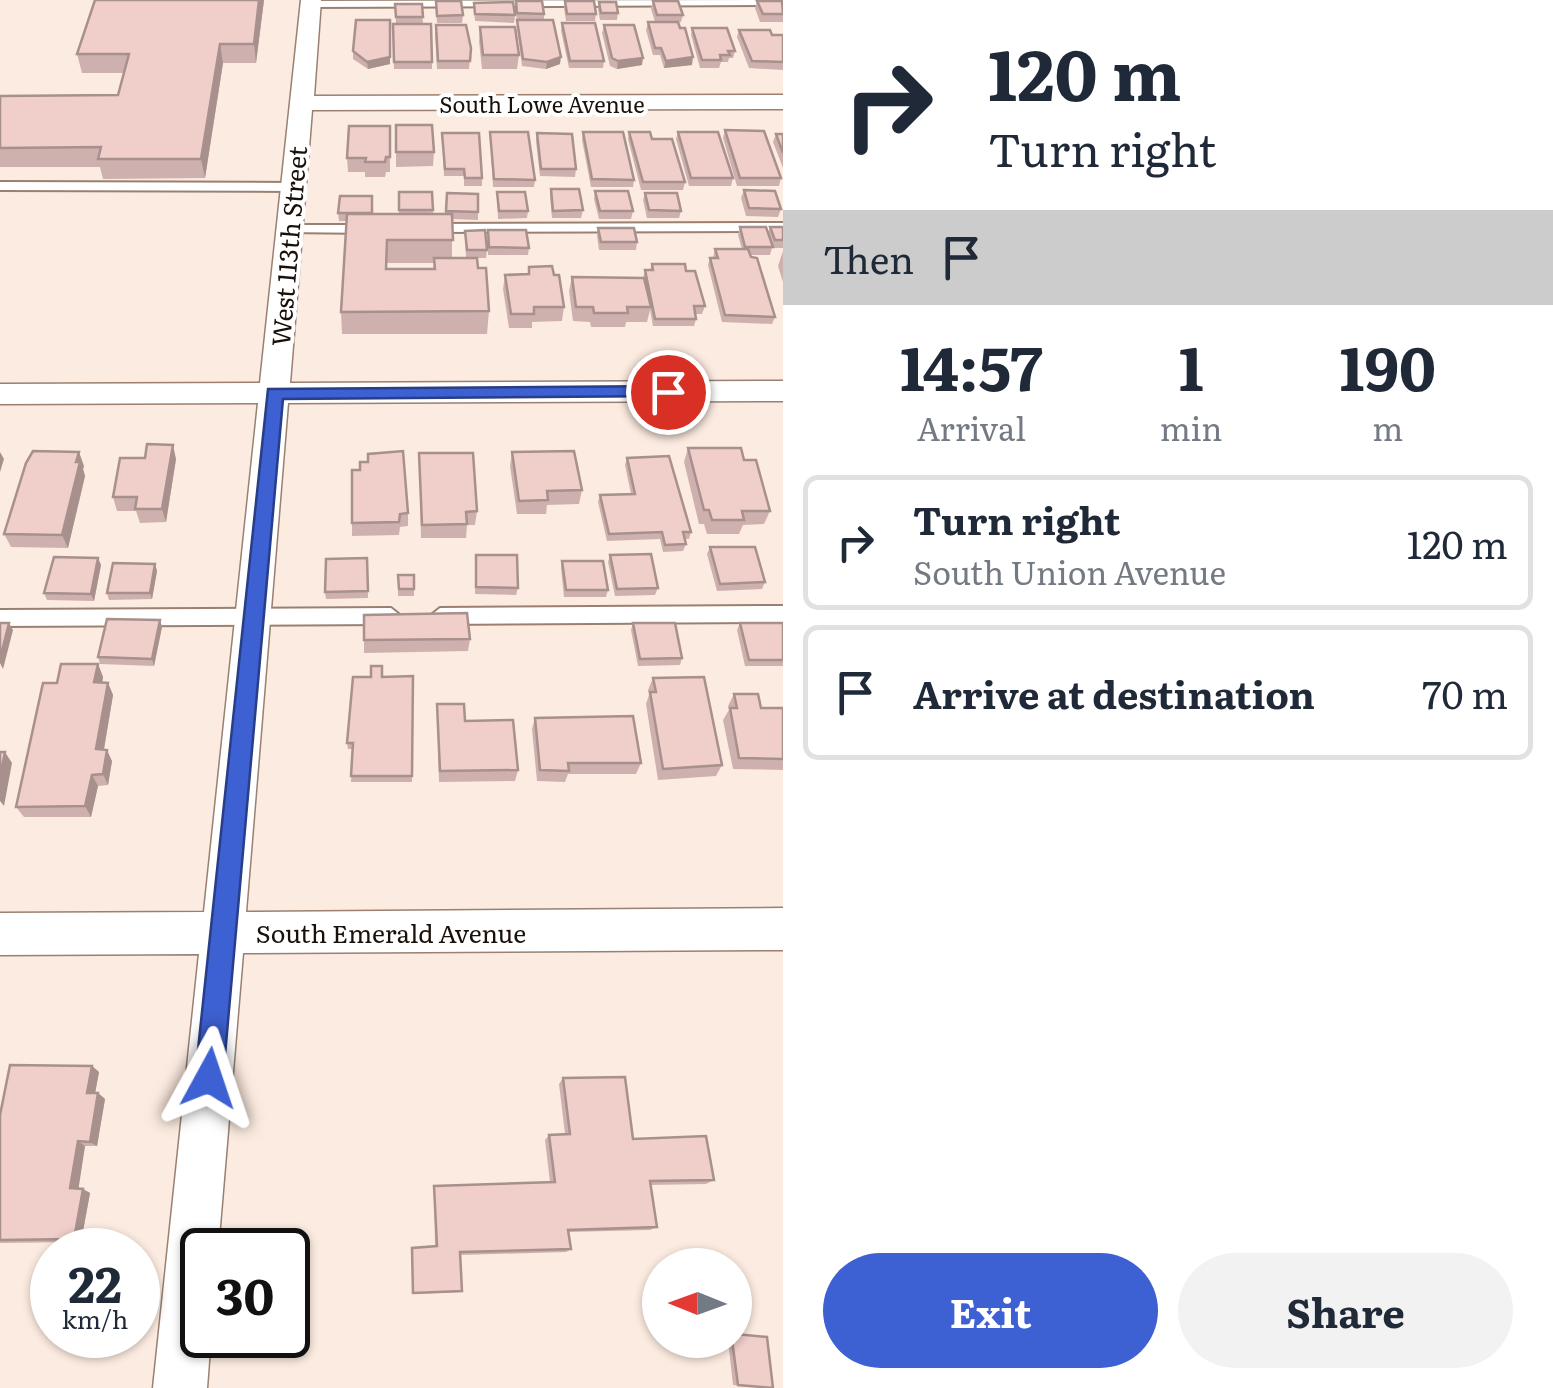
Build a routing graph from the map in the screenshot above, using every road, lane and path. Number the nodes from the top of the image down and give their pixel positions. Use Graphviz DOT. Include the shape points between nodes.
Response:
graph roads {
  1 [pos="311,2"];
  2 [pos="783,2"];
  3 [pos="783,102"];
  4 [pos="301,104"];
  5 [pos="293,187"];
  6 [pos="5,190"];
  7 [pos="783,227"];
  8 [pos="410,228"];
  9 [pos="289,229"];
  10 [pos="390,229"];
  11 [pos="783,391"];
  12 [pos="274,393"];
  13 [pos="0,394"];
  14 [pos="783,614"];
  15 [pos="252,617"];
  16 [pos="0,618"];
  17 [pos="783,930"];
  18 [pos="223,932"];
  19 [pos="0,934"];
  20 [pos="180,1388"];
  1 -- 2 [label="lane"];
  1 -- 4 [label="street, West 113th Street"];
  3 -- 4 [label="street, South Lowe Avenue"];
  4 -- 5 [label="street, West 113th Street"];
  5 -- 6 [label="lane"];
  5 -- 9 [label="street, West 113th Street"];
  7 -- 8 [label="lane"];
  9 -- 10 [label="lane"];
  9 -- 12 [label="street, West 113th Street"];
  11 -- 12 [label="street"];
  12 -- 13 [label="street"];
  12 -- 15 [label="street, West 113th Street"];
  14 -- 15 [label="lane"];
  15 -- 16 [label="lane"];
  15 -- 18 [label="street, West 113th Street"];
  17 -- 18 [label="street, South Emerald Avenue"];
  18 -- 19 [label="street, South Emerald Avenue"];
  18 -- 20 [label="street, West 113th Street"];
}
